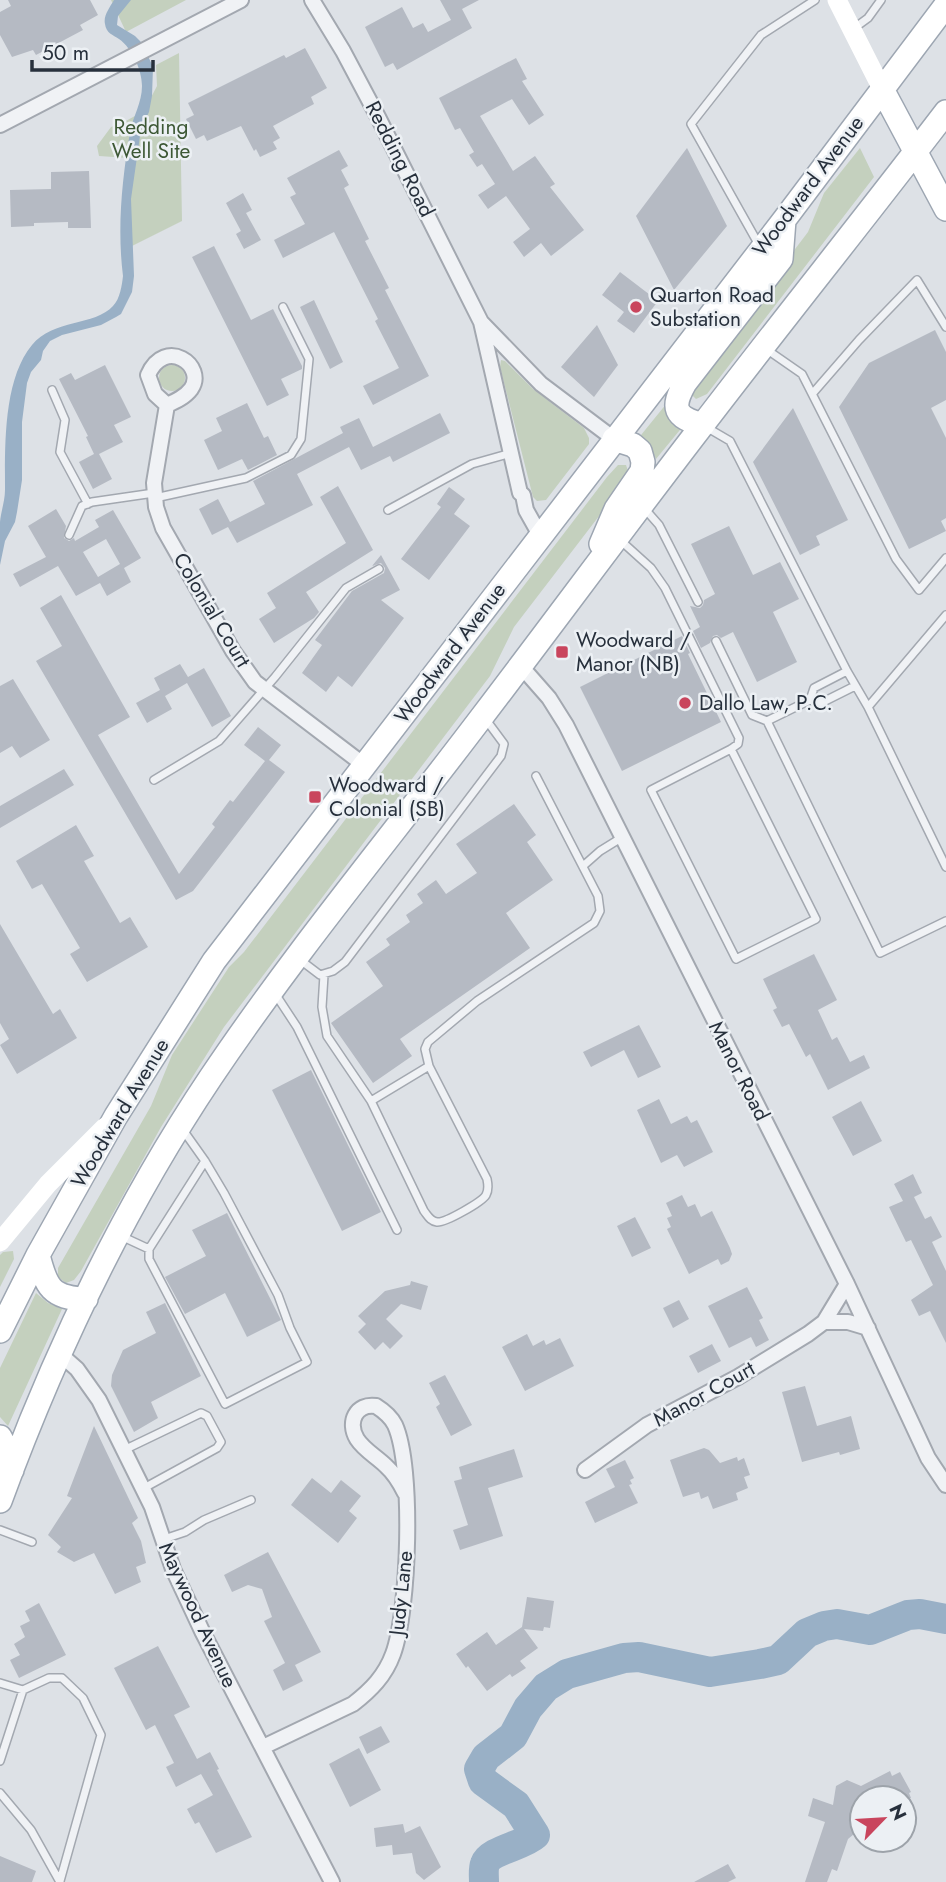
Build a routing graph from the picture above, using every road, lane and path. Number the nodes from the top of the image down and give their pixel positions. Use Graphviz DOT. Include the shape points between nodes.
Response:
graph roads {
  1 [pos="241,0"];
  2 [pos="312,0"];
  3 [pos="815,0"];
  4 [pos="837,0"];
  5 [pos="881,0"];
  6 [pos="946,5"];
  7 [pos="852,30"];
  8 [pos="882,89"];
  9 [pos="946,112"];
  10 [pos="0,125"];
  11 [pos="916,151"];
  12 [pos="946,209"];
  13 [pos="784,220"];
  14 [pos="761,249"];
  15 [pos="774,269"];
  16 [pos="284,307"];
  17 [pos="481,322"];
  18 [pos="946,327"];
  19 [pos="763,347"];
  20 [pos="52,390"];
  21 [pos="813,393"];
  22 [pos="167,405"];
  23 [pos="703,425"];
  24 [pos="614,439"];
  25 [pos="512,453"];
  26 [pos="154,496"];
  27 [pos="88,503"];
  28 [pos="641,505"];
  29 [pos="388,510"];
  30 [pos="69,535"];
  31 [pos="540,535"];
  32 [pos="617,537"];
  33 [pos="946,558"];
  34 [pos="379,569"];
  35 [pos="587,576"];
  36 [pos="698,603"];
  37 [pos="946,615"];
  38 [pos="716,641"];
  39 [pos="520,665"];
  40 [pos="847,671"];
  41 [pos="855,686"];
  42 [pos="264,690"];
  43 [pos="810,699"];
  44 [pos="868,706"];
  45 [pos="483,716"];
  46 [pos="767,721"];
  47 [pos="731,749"];
  48 [pos="364,765"];
  49 [pos="536,776"];
  50 [pos="154,780"];
  51 [pos="621,838"];
  52 [pos="583,866"];
  53 [pos="946,867"];
  54 [pos="946,921"];
  55 [pos="296,956"];
  56 [pos="324,975"];
  57 [pos="272,989"];
  58 [pos="429,1066"];
  59 [pos="371,1101"];
  60 [pos="116,1116"];
  61 [pos="180,1127"];
  62 [pos="205,1161"];
  63 [pos="397,1230"];
  64 [pos="119,1235"];
  65 [pos="0,1242"];
  66 [pos="149,1249"];
  67 [pos="38,1255"];
  68 [pos="847,1284"];
  69 [pos="86,1299"];
  70 [pos="824,1322"];
  71 [pos="868,1328"];
  72 [pos="0,1331"];
  73 [pos="60,1354"];
  74 [pos="0,1437"];
  75 [pos="124,1450"];
  76 [pos="12,1469"];
  77 [pos="585,1470"];
  78 [pos="946,1485"];
  79 [pos="144,1488"];
  80 [pos="405,1493"];
  81 [pos="251,1500"];
  82 [pos="0,1501"];
  83 [pos="0,1530"];
  84 [pos="163,1539"];
  85 [pos="32,1542"];
  86 [pos="0,1683"];
  87 [pos="23,1690"];
  88 [pos="263,1747"];
  89 [pos="0,1761"];
  90 [pos="0,1793"];
  91 [pos="60,1881"];
  92 [pos="332,1882"];
  1 -- 10 [label="street"];
  2 -- 17 [label="street, Redding Road" via="379,117"];
  3 -- 14 [label="lane" via="761,35 691,124"];
  4 -- 7 [label="street"];
  5 -- 7 [label="lane"];
  6 -- 8 [label="main road, Woodward Avenue"];
  7 -- 8 [label="street"];
  8 -- 11 [label="main road"];
  8 -- 13 [label="main road, Woodward Avenue"];
  9 -- 11 [label="main road"];
  11 -- 12 [label="main road"];
  11 -- 19 [label="main road"];
  13 -- 14 [label="main road, Woodward Avenue"];
  13 -- 15 [label="main road" via="781,259"];
  14 -- 15 [label="lane"];
  14 -- 24 [label="main road, Woodward Avenue"];
  15 -- 23 [label="main road" via="676,399 685,418"];
  16 -- 26 [label="lane" via="309,359 301,439 291,455 246,478"];
  17 -- 24 [label="street, Redding Road" via="541,384"];
  17 -- 25 [label="street, Redding Road"];
  18 -- 21 [label="lane" via="917,280"];
  19 -- 21 [label="lane" via="802,374"];
  19 -- 23 [label="main road"];
  20 -- 27 [label="lane" via="65,420 60,452"];
  21 -- 33 [label="lane" via="896,559 919,590"];
  22 -- 26 [label="street, Colonial Court"];
  23 -- 28 [label="main road"];
  23 -- 40 [label="lane" via="730,441"];
  24 -- 31 [label="main road, Woodward Avenue"];
  24 -- 35 [label="main road" via="640,451 642,471 616,509"];
  25 -- 29 [label="lane" via="472,464"];
  25 -- 31 [label="street, Redding Road" via="526,510"];
  26 -- 27 [label="lane"];
  26 -- 42 [label="street, Colonial Court" via="163,528 233,651"];
  27 -- 30 [label="lane" via="82,506"];
  28 -- 32 [label="main road"];
  28 -- 36 [label="lane" via="659,524"];
  31 -- 48 [label="main road, Woodward Avenue"];
  32 -- 35 [label="main road"];
  32 -- 47 [label="lane" via="651,568 665,588 737,733 738,744"];
  34 -- 42 [label="lane" via="346,588"];
  35 -- 39 [label="main road"];
  37 -- 44 [label="lane"];
  38 -- 46 [label="lane" via="752,715"];
  39 -- 45 [label="main road"];
  39 -- 51 [label="street, Manor Road" via="558,711"];
  40 -- 41 [label="lane"];
  40 -- 43 [label="lane" via="814,688"];
  41 -- 43 [label="lane" via="821,702"];
  41 -- 44 [label="lane"];
  42 -- 48 [label="street, Colonial Court"];
  42 -- 50 [label="lane" via="219,741"];
  43 -- 46 [label="lane"];
  44 -- 53 [label="lane"];
  45 -- 55 [label="main road"];
  45 -- 56 [label="lane" via="504,744 500,756 345,962"];
  46 -- 54 [label="lane" via="880,953"];
  47 -- 47 [label="lane" via="651,789 736,959 816,919"];
  48 -- 60 [label="main road, Woodward Avenue" via="214,961"];
  49 -- 52 [label="lane"];
  51 -- 52 [label="lane"];
  51 -- 68 [label="street, Manor Road"];
  52 -- 58 [label="lane" via="598,896 597,919 433,1035 425,1049"];
  55 -- 56 [label="lane"];
  55 -- 57 [label="main road"];
  56 -- 59 [label="lane" via="322,1007 327,1036"];
  57 -- 61 [label="main road"];
  57 -- 63 [label="lane" via="297,1027"];
  58 -- 59 [label="lane"];
  58 -- 59 [label="lane" via="487,1179 489,1186 482,1200 443,1221 430,1219"];
  60 -- 65 [label="street" via="48,1184"];
  60 -- 67 [label="main road, Woodward Avenue"];
  61 -- 62 [label="lane"];
  61 -- 64 [label="main road"];
  62 -- 66 [label="lane"];
  62 -- 66 [label="lane" via="278,1295 307,1362 225,1404 149,1259"];
  64 -- 66 [label="lane"];
  64 -- 69 [label="main road"];
  67 -- 69 [label="main road" via="54,1292"];
  67 -- 72 [label="main road, Woodward Avenue"];
  68 -- 70 [label="street, Manor Court"];
  68 -- 71 [label="street, Manor Road"];
  69 -- 73 [label="main road"];
  70 -- 71 [label="street"];
  70 -- 77 [label="street, Manor Court" via="738,1377 648,1425"];
  71 -- 78 [label="street, Manor Road" via="928,1458"];
  73 -- 75 [label="street, Maywood Avenue" via="89,1383"];
  73 -- 76 [label="main road"];
  74 -- 76 [label="main road"];
  75 -- 79 [label="street, Maywood Avenue"];
  75 -- 79 [label="lane" via="201,1413 221,1442"];
  76 -- 82 [label="main road"];
  79 -- 84 [label="street, Maywood Avenue"];
  80 -- 80 [label="street, Judy Lane" via="388,1467 357,1438 357,1410 370,1405 383,1410 395,1426"];
  80 -- 88 [label="street, Judy Lane" via="408,1529 402,1617 384,1674 353,1703"];
  81 -- 84 [label="lane"];
  83 -- 85 [label="lane"];
  84 -- 88 [label="street, Maywood Avenue" via="202,1631"];
  86 -- 87 [label="lane"];
  87 -- 89 [label="lane"];
  87 -- 91 [label="lane" via="49,1678 62,1678 83,1698 101,1735"];
  88 -- 92 [label="street, Maywood Avenue"];
  90 -- 91 [label="lane" via="31,1830"];
}
